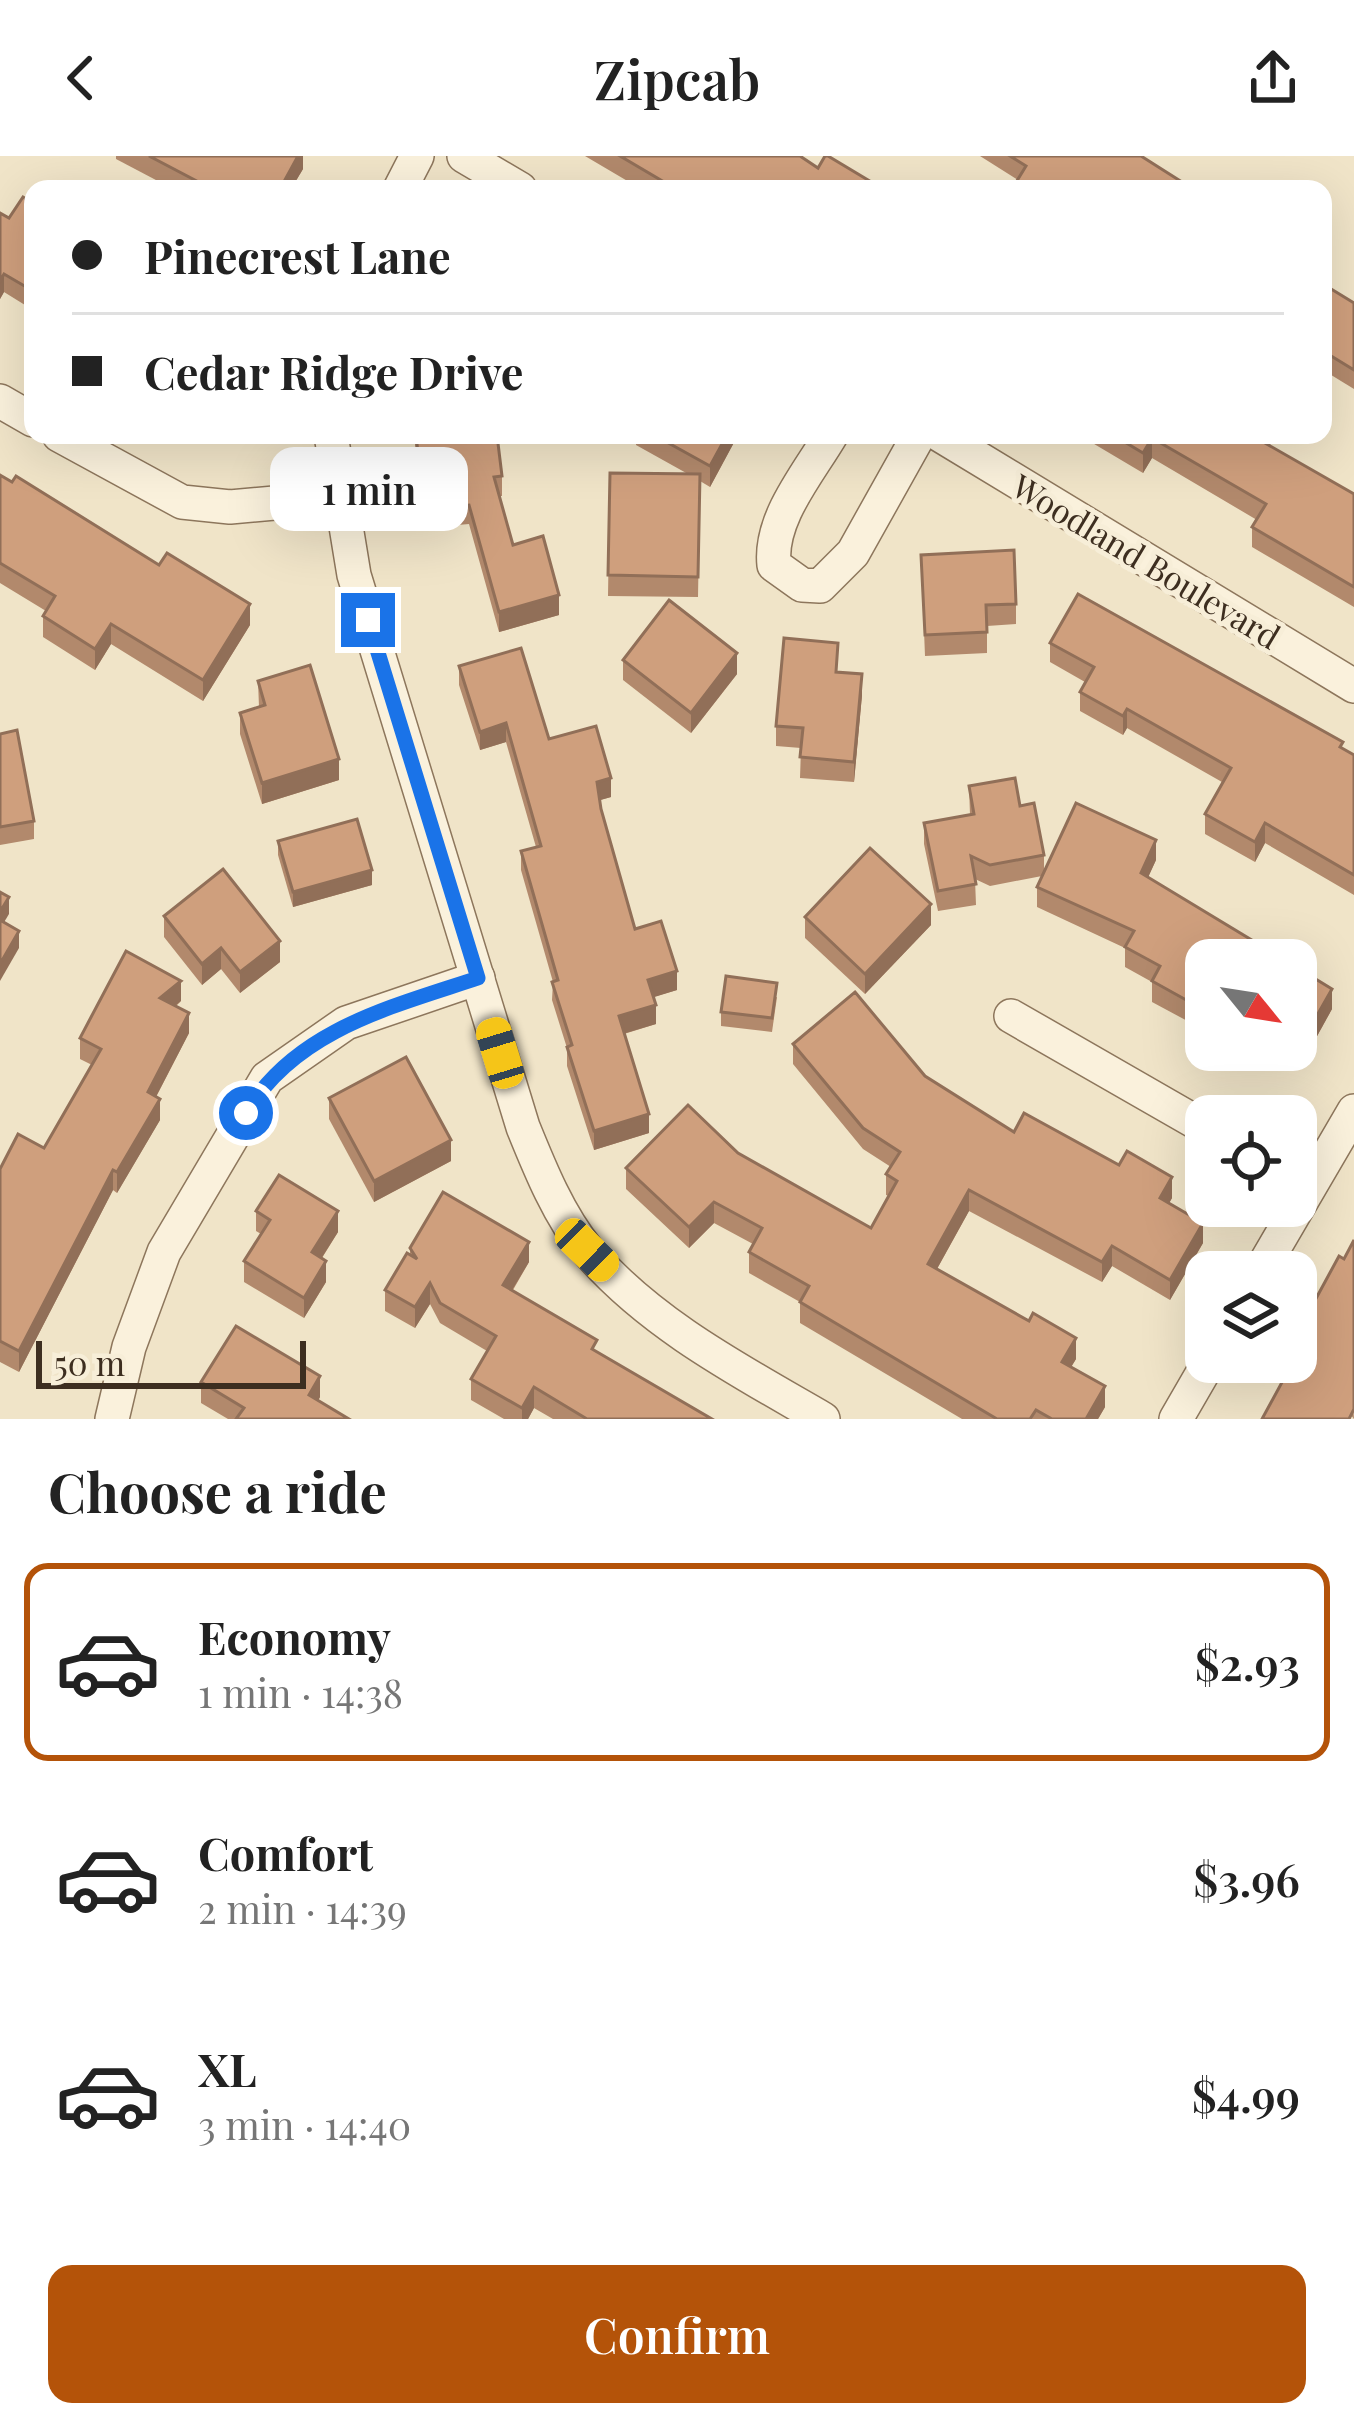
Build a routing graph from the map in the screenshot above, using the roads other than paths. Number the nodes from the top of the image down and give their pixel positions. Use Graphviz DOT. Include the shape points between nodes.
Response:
graph roads {
  1 [pos="464,156"];
  2 [pos="505,180"];
  3 [pos="76,444"];
  4 [pos="332,444"];
  5 [pos="826,444"];
  6 [pos="914,444"];
  7 [pos="955,444"];
  8 [pos="340,497"];
  9 [pos="1354,686"];
  10 [pos="478,978"];
  11 [pos="1011,1016"];
  12 [pos="1354,1111"];
  13 [pos="1185,1116"];
  14 [pos="1317,1162"];
  15 [pos="1197,1383"];
  16 [pos="112,1419"];
  17 [pos="823,1419"];
  18 [pos="1176,1419"];
  1 -- 2 [label="street"];
  3 -- 8 [label="street" via="182,502 230,507"];
  4 -- 8 [label="street"];
  5 -- 6 [label="street" via="772,546 774,566 802,585 820,586 853,553"];
  7 -- 9 [label="street, Woodland Boulevard"];
  8 -- 10 [label="street" via="354,575"];
  10 -- 16 [label="street" via="346,1023 267,1078 164,1252"];
  10 -- 17 [label="street" via="523,1127 587,1250 646,1306"];
  11 -- 13 [label="street"];
  12 -- 14 [label="street"];
  15 -- 18 [label="street"];
}
